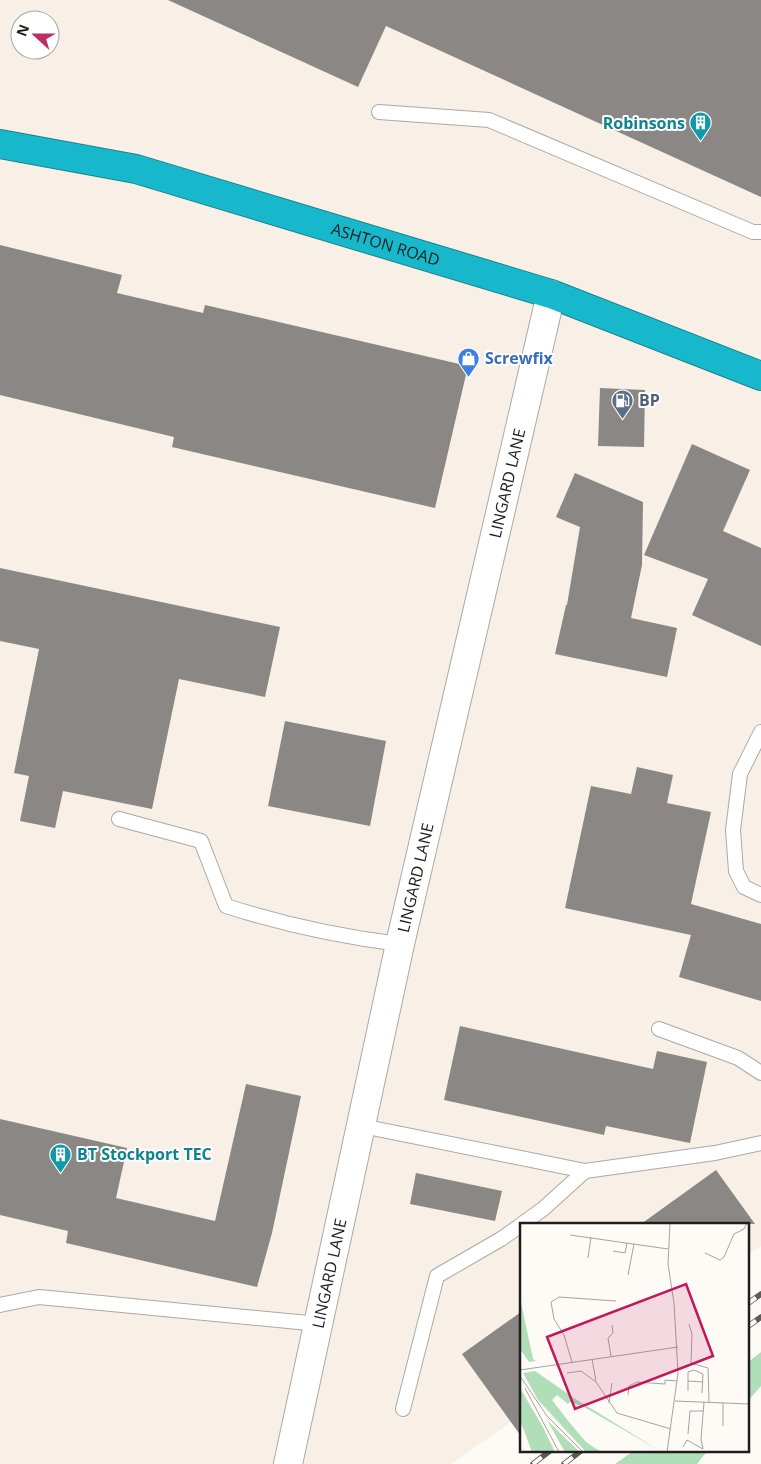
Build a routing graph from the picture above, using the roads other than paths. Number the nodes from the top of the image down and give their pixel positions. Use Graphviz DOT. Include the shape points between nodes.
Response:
graph roads {
  1 [pos="379,112"];
  2 [pos="0,144"];
  3 [pos="761,232"];
  4 [pos="551,294"];
  5 [pos="761,376"];
  6 [pos="761,732"];
  7 [pos="119,819"];
  8 [pos="761,895"];
  9 [pos="400,944"];
  10 [pos="659,1029"];
  11 [pos="761,1073"];
  12 [pos="362,1126"];
  13 [pos="761,1143"];
  14 [pos="585,1171"];
  15 [pos="522,1223"];
  16 [pos="520,1225"];
  17 [pos="0,1305"];
  18 [pos="319,1324"];
  19 [pos="403,1409"];
  20 [pos="288,1464"];
  1 -- 3 [label="lane" via="489,120 753,232"];
  2 -- 4 [label="highway, ASHTON ROAD" via="136,169"];
  4 -- 5 [label="highway, ASHTON ROAD"];
  4 -- 9 [label="street, LINGARD LANE"];
  6 -- 8 [label="lane" via="740,774 733,830 736,871 744,887"];
  7 -- 9 [label="lane" via="201,841 226,906 264,918"];
  9 -- 12 [label="street, LINGARD LANE"];
  10 -- 11 [label="lane" via="738,1058"];
  12 -- 14 [label="lane"];
  12 -- 18 [label="street, LINGARD LANE"];
  13 -- 14 [label="lane"];
  14 -- 15 [label="lane"];
  16 -- 19 [label="lane" via="437,1276"];
  17 -- 18 [label="lane" via="39,1297"];
  18 -- 20 [label="street, LINGARD LANE"];
}
